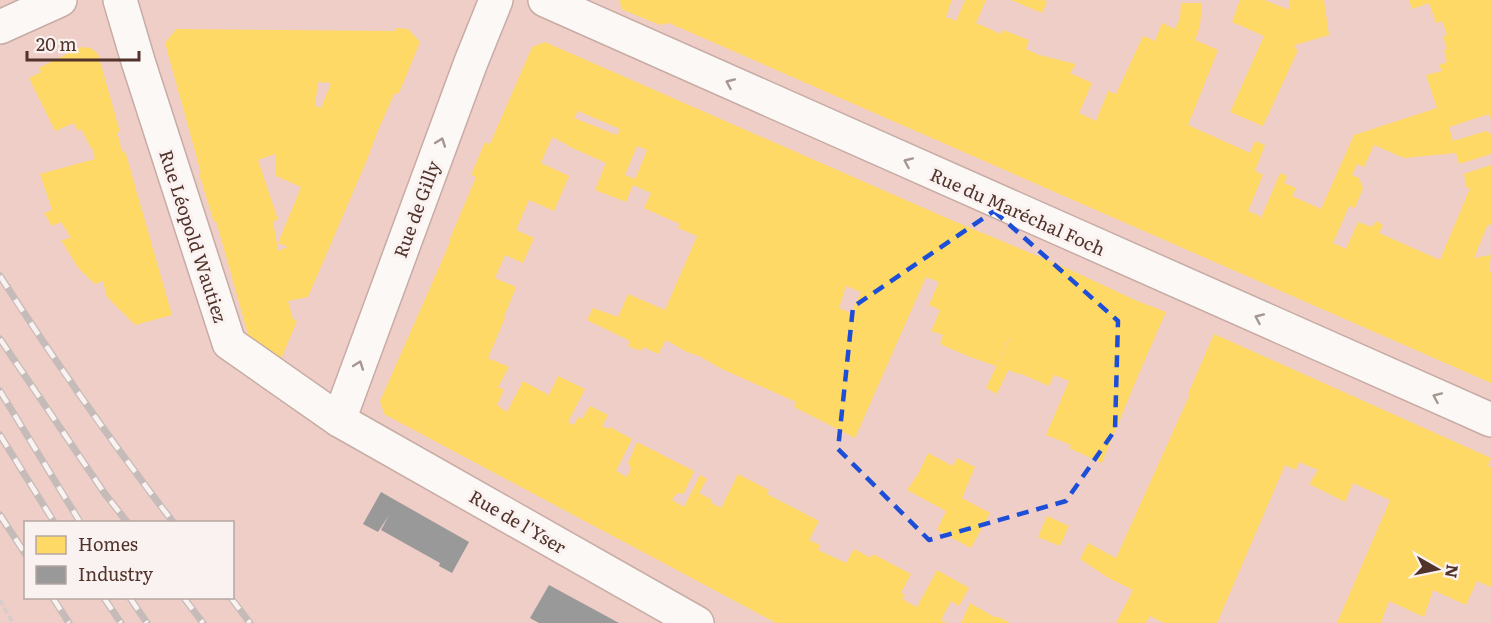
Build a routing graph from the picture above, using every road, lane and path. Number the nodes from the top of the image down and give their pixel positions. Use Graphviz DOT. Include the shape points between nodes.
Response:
graph roads {
  1 [pos="60,0"];
  2 [pos="120,0"];
  3 [pos="496,0"];
  4 [pos="545,0"];
  5 [pos="0,27"];
  6 [pos="339,420"];
  7 [pos="1491,420"];
  8 [pos="0,600"];
  9 [pos="13,623"];
  10 [pos="697,623"];
  1 -- 5 [label="street"];
  2 -- 6 [label="street, Rue Léopold Wautiez" via="229,344"];
  6 -- 3 [label="street, Rue de Gilly, one-way"];
  7 -- 4 [label="street, Rue du Maréchal Foch, one-way"];
  6 -- 10 [label="street, Rue de l'Yser"];
  8 -- 9 [label="path"];
}
